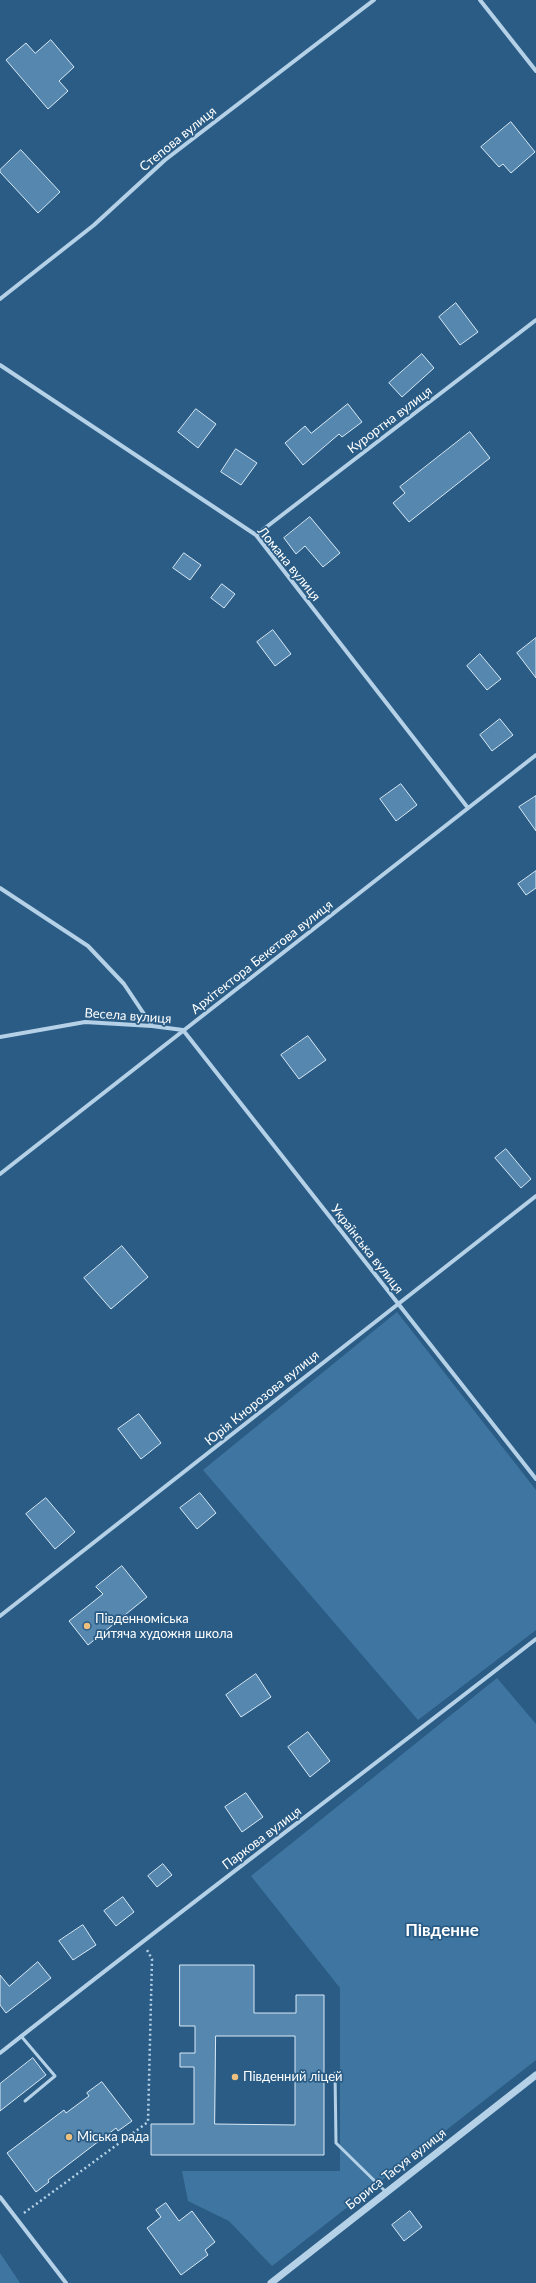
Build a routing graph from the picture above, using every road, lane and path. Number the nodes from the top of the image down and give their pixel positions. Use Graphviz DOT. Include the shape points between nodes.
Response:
graph roads {
  1 [pos="374,0"];
  2 [pos="480,0"];
  3 [pos="536,71"];
  4 [pos="0,299"];
  5 [pos="536,320"];
  6 [pos="0,365"];
  7 [pos="256,535"];
  8 [pos="536,755"];
  9 [pos="468,808"];
  10 [pos="0,888"];
  11 [pos="152,1026"];
  12 [pos="184,1030"];
  13 [pos="0,1037"];
  14 [pos="0,1174"];
  15 [pos="536,1196"];
  16 [pos="397,1304"];
  17 [pos="536,1479"];
  18 [pos="0,1616"];
  19 [pos="536,1639"];
  20 [pos="142,1940"];
  21 [pos="22,2036"];
  22 [pos="0,2053"];
  23 [pos="336,2073"];
  24 [pos="536,2075"];
  25 [pos="25,2101"];
  26 [pos="386,2192"];
  27 [pos="0,2197"];
  28 [pos="17,2218"];
  29 [pos="66,2283"];
  30 [pos="271,2283"];
  1 -- 4 [label="street, Степова вулиця" via="165,160 94,225"];
  2 -- 3 [label="street"];
  5 -- 7 [label="street, Курортна вулиця"];
  6 -- 7 [label="street, Ломана вулиця"];
  7 -- 9 [label="street, Ломана вулиця"];
  8 -- 9 [label="street, Архітектора Бекетова вулиця"];
  9 -- 12 [label="street, Архітектора Бекетова вулиця"];
  10 -- 11 [label="street" via="88,946 124,984"];
  11 -- 12 [label="street, Весела вулиця"];
  11 -- 13 [label="street, Весела вулиця" via="85,1022"];
  12 -- 14 [label="street, Архітектора Бекетова вулиця"];
  12 -- 16 [label="street, Українська вулиця"];
  15 -- 16 [label="street, Юрія Кнорозова вулиця"];
  16 -- 17 [label="street, Українська вулиця"];
  16 -- 18 [label="street, Юрія Кнорозова вулиця"];
  19 -- 20 [label="street, Паркова вулиця"];
  20 -- 21 [label="street, Паркова вулиця"];
  20 -- 28 [label="path" via="152,1959 148,2122"];
  21 -- 22 [label="street, Паркова вулиця"];
  21 -- 25 [label="lane" via="55,2076"];
  23 -- 26 [label="lane" via="336,2143"];
  24 -- 26 [label="street, Бориса Тасуя вулиця"];
  26 -- 30 [label="street, Бориса Тасуя вулиця"];
  27 -- 28 [label="street"];
  28 -- 29 [label="street"];
}
